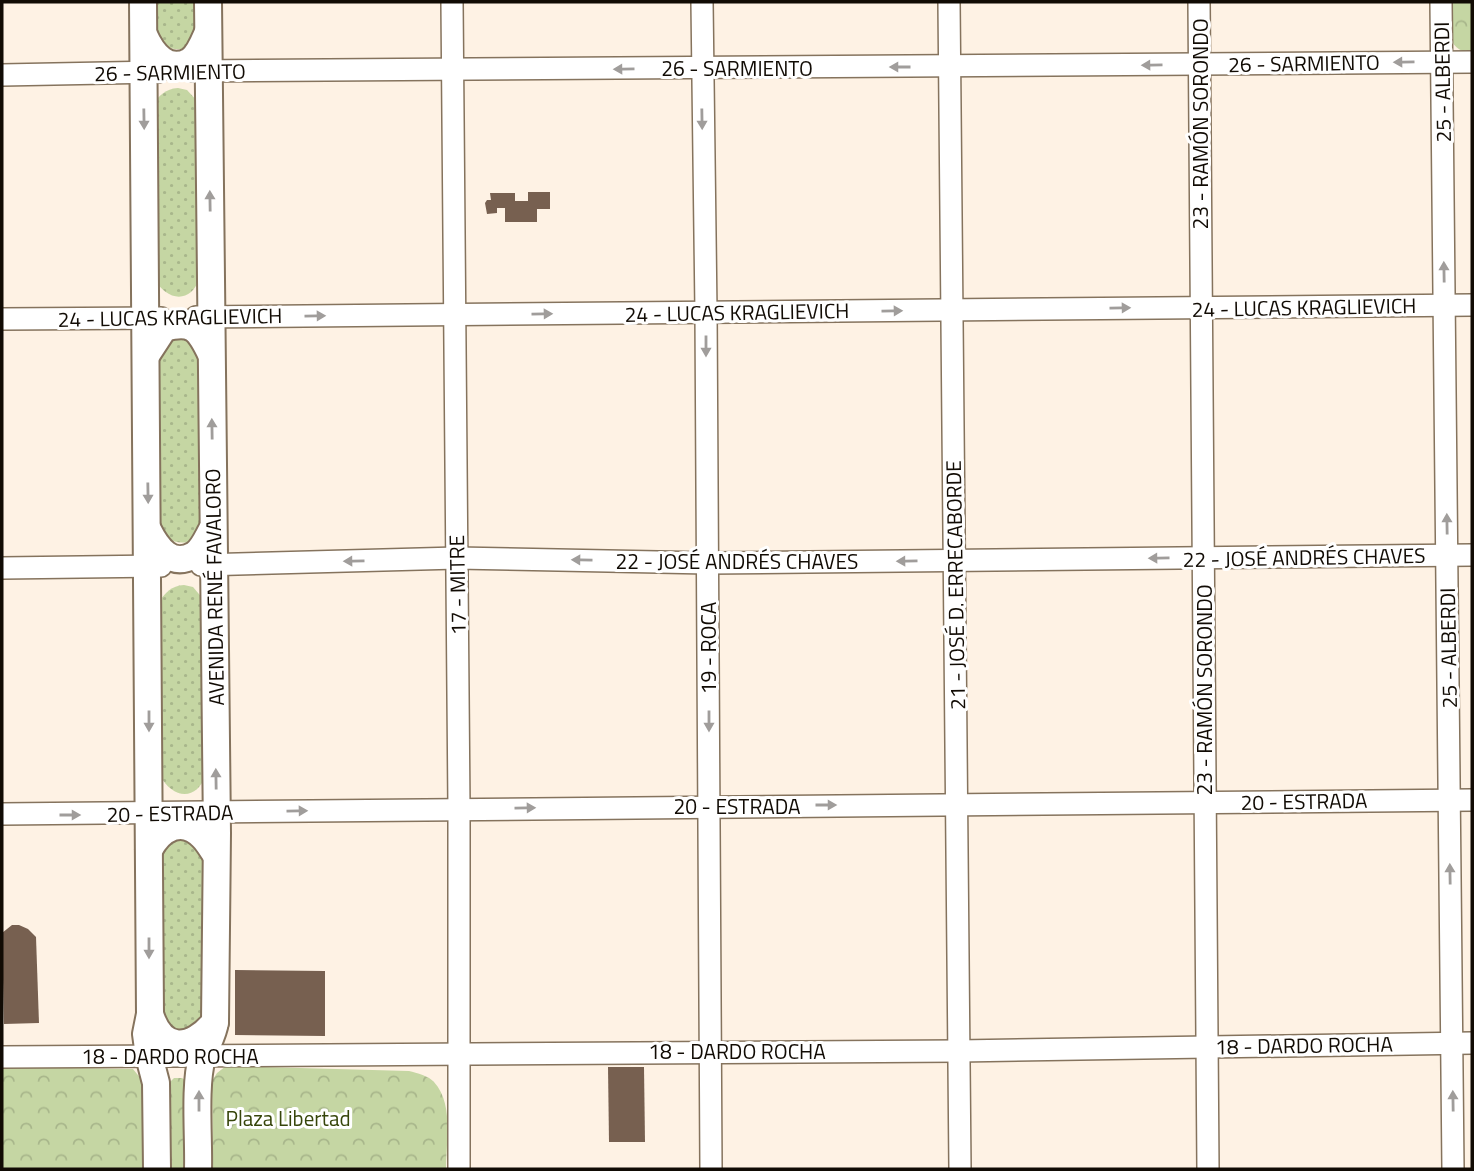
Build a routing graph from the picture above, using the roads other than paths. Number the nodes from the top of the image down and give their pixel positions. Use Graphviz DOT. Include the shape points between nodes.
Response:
graph roads {
  1 [pos="143,2"];
  2 [pos="208,2"];
  3 [pos="452,2"];
  4 [pos="702,2"];
  5 [pos="949,2"];
  6 [pos="1199,2"];
  7 [pos="1441,2"];
  8 [pos="208,32"];
  9 [pos="144,35"];
  10 [pos="1442,62"];
  11 [pos="1472,62"];
  12 [pos="1199,64"];
  13 [pos="950,67"];
  14 [pos="701,68"];
  15 [pos="452,70"];
  16 [pos="208,71"];
  17 [pos="144,73"];
  18 [pos="2,75"];
  19 [pos="1444,305"];
  20 [pos="1472,305"];
  21 [pos="1201,308"];
  22 [pos="952,310"];
  23 [pos="706,312"];
  24 [pos="455,315"];
  25 [pos="211,317"];
  26 [pos="146,318"];
  27 [pos="2,319"];
  28 [pos="147,354"];
  29 [pos="212,356"];
  30 [pos="214,528"];
  31 [pos="148,530"];
  32 [pos="1472,555"];
  33 [pos="1447,556"];
  34 [pos="457,558"];
  35 [pos="1203,558"];
  36 [pos="955,560"];
  37 [pos="708,562"];
  38 [pos="214,564"];
  39 [pos="149,566"];
  40 [pos="2,568"];
  41 [pos="1449,800"];
  42 [pos="1472,800"];
  43 [pos="1205,802"];
  44 [pos="957,804"];
  45 [pos="709,806"];
  46 [pos="459,809"];
  47 [pos="216,811"];
  48 [pos="2,814"];
  49 [pos="150,815"];
  50 [pos="149,850"];
  51 [pos="216,855"];
  52 [pos="150,1014"];
  53 [pos="215,1022"];
  54 [pos="1462,1043"];
  55 [pos="1207,1046"];
  56 [pos="710,1051"];
  57 [pos="959,1051"];
  58 [pos="458,1054"];
  59 [pos="149,1056"];
  60 [pos="202,1056"];
  61 [pos="2,1057"];
  62 [pos="157,1169"];
  63 [pos="198,1169"];
  64 [pos="458,1169"];
  65 [pos="711,1169"];
  66 [pos="960,1169"];
  67 [pos="1208,1169"];
  68 [pos="1453,1169"];
  1 -- 9 [label="main road"];
  2 -- 8 [label="main road, AVENIDA RENÉ FAVALORO"];
  3 -- 15 [label="street, 17 - MITRE"];
  4 -- 14 [label="street, 19 - ROCA"];
  5 -- 13 [label="street, 21 - JOSÉ D. ERRECABORDE"];
  6 -- 12 [label="street, 23 - RAMÓN SORONDO"];
  7 -- 10 [label="street, 25 - ALBERDI"];
  8 -- 9 [label="main road" via="191,60 176,64 162,62"];
  8 -- 16 [label="main road, AVENIDA RENÉ FAVALORO"];
  9 -- 17 [label="main road"];
  10 -- 11 [label="street, 26 - SARMIENTO"];
  10 -- 12 [label="street, 26 - SARMIENTO, one-way"];
  19 -- 10 [label="street, 25 - ALBERDI, one-way"];
  12 -- 13 [label="street, 26 - SARMIENTO, one-way"];
  12 -- 21 [label="street, 23 - RAMÓN SORONDO"];
  13 -- 14 [label="street, 26 - SARMIENTO, one-way"];
  13 -- 22 [label="street, 21 - JOSÉ D. ERRECABORDE"];
  14 -- 15 [label="street, 26 - SARMIENTO, one-way"];
  14 -- 23 [label="street, 19 - ROCA, one-way"];
  15 -- 16 [label="street, 26 - SARMIENTO"];
  15 -- 24 [label="street, 17 - MITRE"];
  16 -- 17 [label="street, 26 - SARMIENTO"];
  25 -- 16 [label="main road, AVENIDA RENÉ FAVALORO, one-way"];
  17 -- 18 [label="street, 26 - SARMIENTO"];
  17 -- 26 [label="main road, one-way"];
  19 -- 20 [label="street, 24 - LUCAS KRAGLIEVICH"];
  19 -- 21 [label="street, 24 - LUCAS KRAGLIEVICH"];
  33 -- 19 [label="street, 25 - ALBERDI, one-way"];
  22 -- 21 [label="street, 24 - LUCAS KRAGLIEVICH, one-way"];
  21 -- 35 [label="street, 23 - RAMÓN SORONDO"];
  23 -- 22 [label="street, 24 - LUCAS KRAGLIEVICH, one-way"];
  22 -- 36 [label="street, 21 - JOSÉ D. ERRECABORDE"];
  24 -- 23 [label="street, 24 - LUCAS KRAGLIEVICH, one-way"];
  23 -- 37 [label="street, 19 - ROCA, one-way"];
  25 -- 24 [label="street, 24 - LUCAS KRAGLIEVICH, one-way"];
  24 -- 34 [label="street, 17 - MITRE"];
  25 -- 26 [label="street, 24 - LUCAS KRAGLIEVICH"];
  25 -- 29 [label="main road, AVENIDA RENÉ FAVALORO"];
  26 -- 27 [label="street, 24 - LUCAS KRAGLIEVICH"];
  26 -- 28 [label="main road"];
  28 -- 29 [label="main road" via="164,328 178,324 192,326"];
  28 -- 31 [label="main road, one-way"];
  30 -- 29 [label="main road, AVENIDA RENÉ FAVALORO, one-way"];
  30 -- 31 [label="main road" via="195,555 180,559 166,557"];
  30 -- 38 [label="main road, AVENIDA RENÉ FAVALORO"];
  31 -- 39 [label="main road"];
  32 -- 33 [label="street, 22 - JOSÉ ANDRÉS CHAVES"];
  33 -- 35 [label="street, 22 - JOSÉ ANDRÉS CHAVES"];
  33 -- 41 [label="street, 25 - ALBERDI"];
  37 -- 34 [label="street, 22 - JOSÉ ANDRÉS CHAVES, one-way"];
  34 -- 38 [label="street, 22 - JOSÉ ANDRÉS CHAVES, one-way"];
  34 -- 46 [label="street, 17 - MITRE"];
  35 -- 36 [label="street, 22 - JOSÉ ANDRÉS CHAVES, one-way"];
  35 -- 43 [label="street, 23 - RAMÓN SORONDO"];
  36 -- 37 [label="street, 22 - JOSÉ ANDRÉS CHAVES, one-way"];
  36 -- 44 [label="street, 21 - JOSÉ D. ERRECABORDE"];
  37 -- 45 [label="street, 19 - ROCA, one-way"];
  38 -- 39 [label="street, 22 - JOSÉ ANDRÉS CHAVES"];
  47 -- 38 [label="main road, AVENIDA RENÉ FAVALORO, one-way"];
  39 -- 40 [label="street, 22 - JOSÉ ANDRÉS CHAVES"];
  39 -- 49 [label="main road, one-way"];
  41 -- 42 [label="street, 20 - ESTRADA"];
  41 -- 43 [label="street, 20 - ESTRADA"];
  54 -- 41 [label="street, 25 - ALBERDI, one-way"];
  43 -- 44 [label="street, 20 - ESTRADA"];
  43 -- 55 [label="street, 23 - RAMÓN SORONDO"];
  45 -- 44 [label="street, 20 - ESTRADA, one-way"];
  44 -- 57 [label="street, 21 - JOSÉ D. ERRECABORDE"];
  46 -- 45 [label="street, 20 - ESTRADA, one-way"];
  45 -- 56 [label="street, 19 - ROCA"];
  47 -- 46 [label="street, 20 - ESTRADA, one-way"];
  46 -- 58 [label="street, 17 - MITRE"];
  47 -- 49 [label="street, 20 - ESTRADA"];
  47 -- 51 [label="main road, AVENIDA RENÉ FAVALORO"];
  48 -- 49 [label="street, 20 - ESTRADA, one-way"];
  49 -- 50 [label="main road"];
  50 -- 51 [label="main road" via="156,836 186,826 202,835"];
  50 -- 52 [label="main road, one-way"];
  51 -- 53 [label="main road, AVENIDA RENÉ FAVALORO"];
  52 -- 53 [label="main road" via="159,1035 179,1044 198,1039"];
  52 -- 59 [label="main road" via="146,1034"];
  53 -- 60 [label="main road, AVENIDA RENÉ FAVALORO" via="214,1035"];
  54 -- 55 [label="street, 18 - DARDO ROCHA"];
  68 -- 54 [label="street, 25 - ALBERDI, one-way"];
  55 -- 57 [label="street, 18 - DARDO ROCHA"];
  55 -- 67 [label="street, 23 - RAMÓN SORONDO"];
  56 -- 57 [label="street, 18 - DARDO ROCHA"];
  56 -- 58 [label="street, 18 - DARDO ROCHA"];
  56 -- 65 [label="street, 19 - ROCA"];
  57 -- 66 [label="street, 21 - JOSÉ D. ERRECABORDE"];
  58 -- 60 [label="street, 18 - DARDO ROCHA"];
  58 -- 64 [label="street, 17 - MITRE"];
  59 -- 60 [label="street, 18 - DARDO ROCHA"];
  59 -- 61 [label="street, 18 - DARDO ROCHA"];
  59 -- 62 [label="main road" via="156,1083"];
  63 -- 60 [label="main road, AVENIDA RENÉ FAVALORO, one-way"];
}
